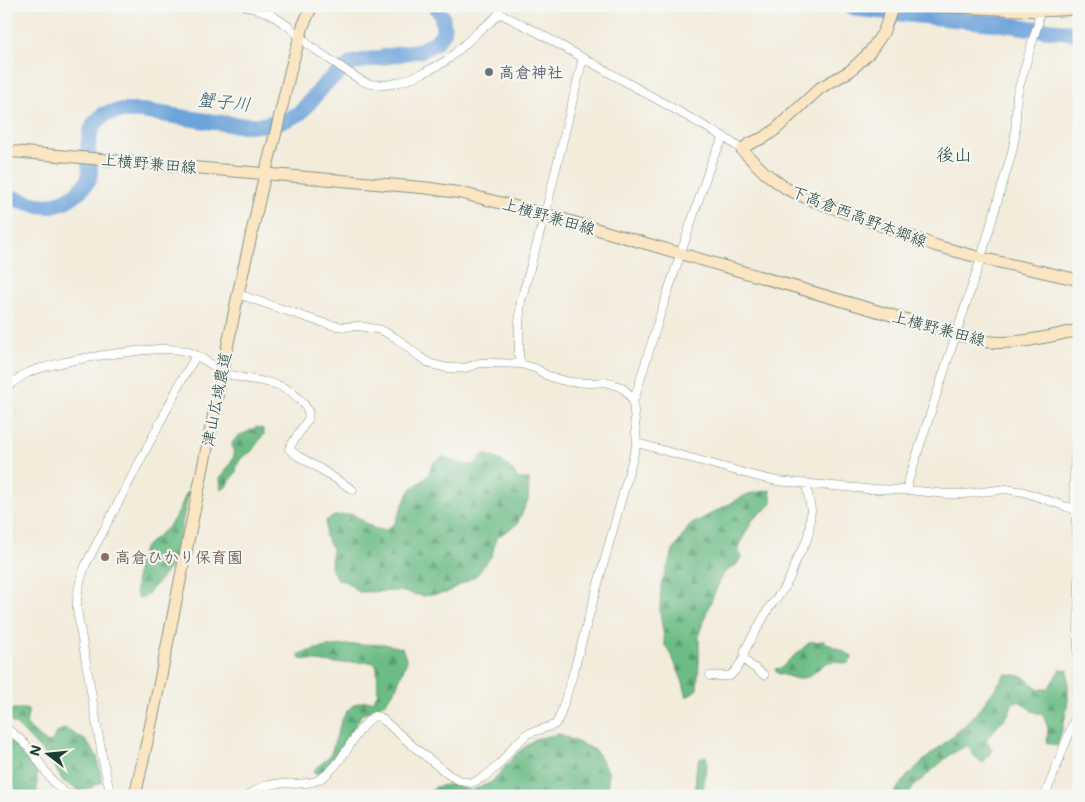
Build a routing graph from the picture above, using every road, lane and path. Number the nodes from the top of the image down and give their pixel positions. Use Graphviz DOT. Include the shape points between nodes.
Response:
graph roads {
  1 [pos="245,6"];
  2 [pos="312,6"];
  3 [pos="893,6"];
  4 [pos="937,6"];
  5 [pos="1079,9"];
  6 [pos="499,10"];
  7 [pos="1038,17"];
  8 [pos="300,37"];
  9 [pos="583,58"];
  10 [pos="724,137"];
  11 [pos="742,150"];
  12 [pos="6,151"];
  13 [pos="265,174"];
  14 [pos="545,214"];
  15 [pos="680,254"];
  16 [pos="981,258"];
  17 [pos="1079,280"];
  18 [pos="238,294"];
  19 [pos="1079,330"];
  20 [pos="956,334"];
  21 [pos="196,356"];
  22 [pos="521,364"];
  23 [pos="222,371"];
  24 [pos="6,388"];
  25 [pos="633,400"];
  26 [pos="1079,436"];
  27 [pos="638,443"];
  28 [pos="806,483"];
  29 [pos="353,490"];
  30 [pos="908,490"];
  31 [pos="1077,510"];
  32 [pos="1079,562"];
  33 [pos="1079,576"];
  34 [pos="744,658"];
  35 [pos="764,674"];
  36 [pos="710,676"];
  37 [pos="6,728"];
  38 [pos="70,796"];
  39 [pos="111,796"];
  40 [pos="135,796"];
  41 [pos="248,796"];
  42 [pos="1045,796"];
  1 -- 8 [label="street" via="270,14"];
  2 -- 8 [label="main road, 津山広域農道"];
  3 -- 11 [label="main road" via="882,34 869,53 850,71 820,88 775,130"];
  4 -- 7 [label="main road"];
  5 -- 7 [label="main road"];
  6 -- 8 [label="street" via="496,17 445,61 398,83 366,84"];
  6 -- 9 [label="street"];
  7 -- 16 [label="street" via="1017,94 1012,152"];
  8 -- 13 [label="main road, 津山広域農道"];
  9 -- 10 [label="street"];
  9 -- 14 [label="street"];
  10 -- 11 [label="street"];
  10 -- 15 [label="street" via="712,160"];
  11 -- 16 [label="main road, 下高倉西高野本郷線" via="765,173 787,189 809,199"];
  12 -- 13 [label="main road, 上横野兼田線"];
  13 -- 14 [label="main road, 上横野兼田線" via="427,188"];
  13 -- 18 [label="main road, 津山広域農道"];
  14 -- 15 [label="main road, 上横野兼田線"];
  14 -- 22 [label="street" via="521,301"];
  15 -- 20 [label="main road, 上横野兼田線"];
  15 -- 25 [label="street"];
  16 -- 17 [label="main road, 下高倉西高野本郷線"];
  16 -- 20 [label="street"];
  18 -- 22 [label="street" via="331,325 381,330 431,364 448,368 480,363"];
  18 -- 23 [label="main road, 津山広域農道"];
  19 -- 20 [label="main road, 上横野兼田線" via="1007,342 983,341"];
  20 -- 30 [label="street"];
  21 -- 23 [label="street"];
  21 -- 24 [label="street" via="187,351 151,350 92,356 30,371"];
  21 -- 39 [label="street" via="86,564 76,596"];
  22 -- 25 [label="street" via="570,382 605,382 622,387"];
  23 -- 29 [label="street" via="281,385 300,399 309,414 308,419 289,450"];
  23 -- 40 [label="main road, 津山広域農道"];
  25 -- 27 [label="street"];
  26 -- 31 [label="street" via="1074,469"];
  27 -- 28 [label="street" via="755,476"];
  27 -- 41 [label="street" via="573,674 554,725 528,734 498,766 472,783 449,775 380,717 374,716 328,773 316,781 267,785"];
  28 -- 30 [label="street"];
  28 -- 34 [label="street" via="811,510 806,542 785,587 745,650"];
  30 -- 31 [label="street" via="964,494 1006,489"];
  31 -- 32 [label="street"];
  33 -- 42 [label="street" via="1074,721"];
  34 -- 35 [label="street"];
  34 -- 36 [label="street" via="730,676"];
  37 -- 38 [label="street" via="34,753 51,780"];
}
